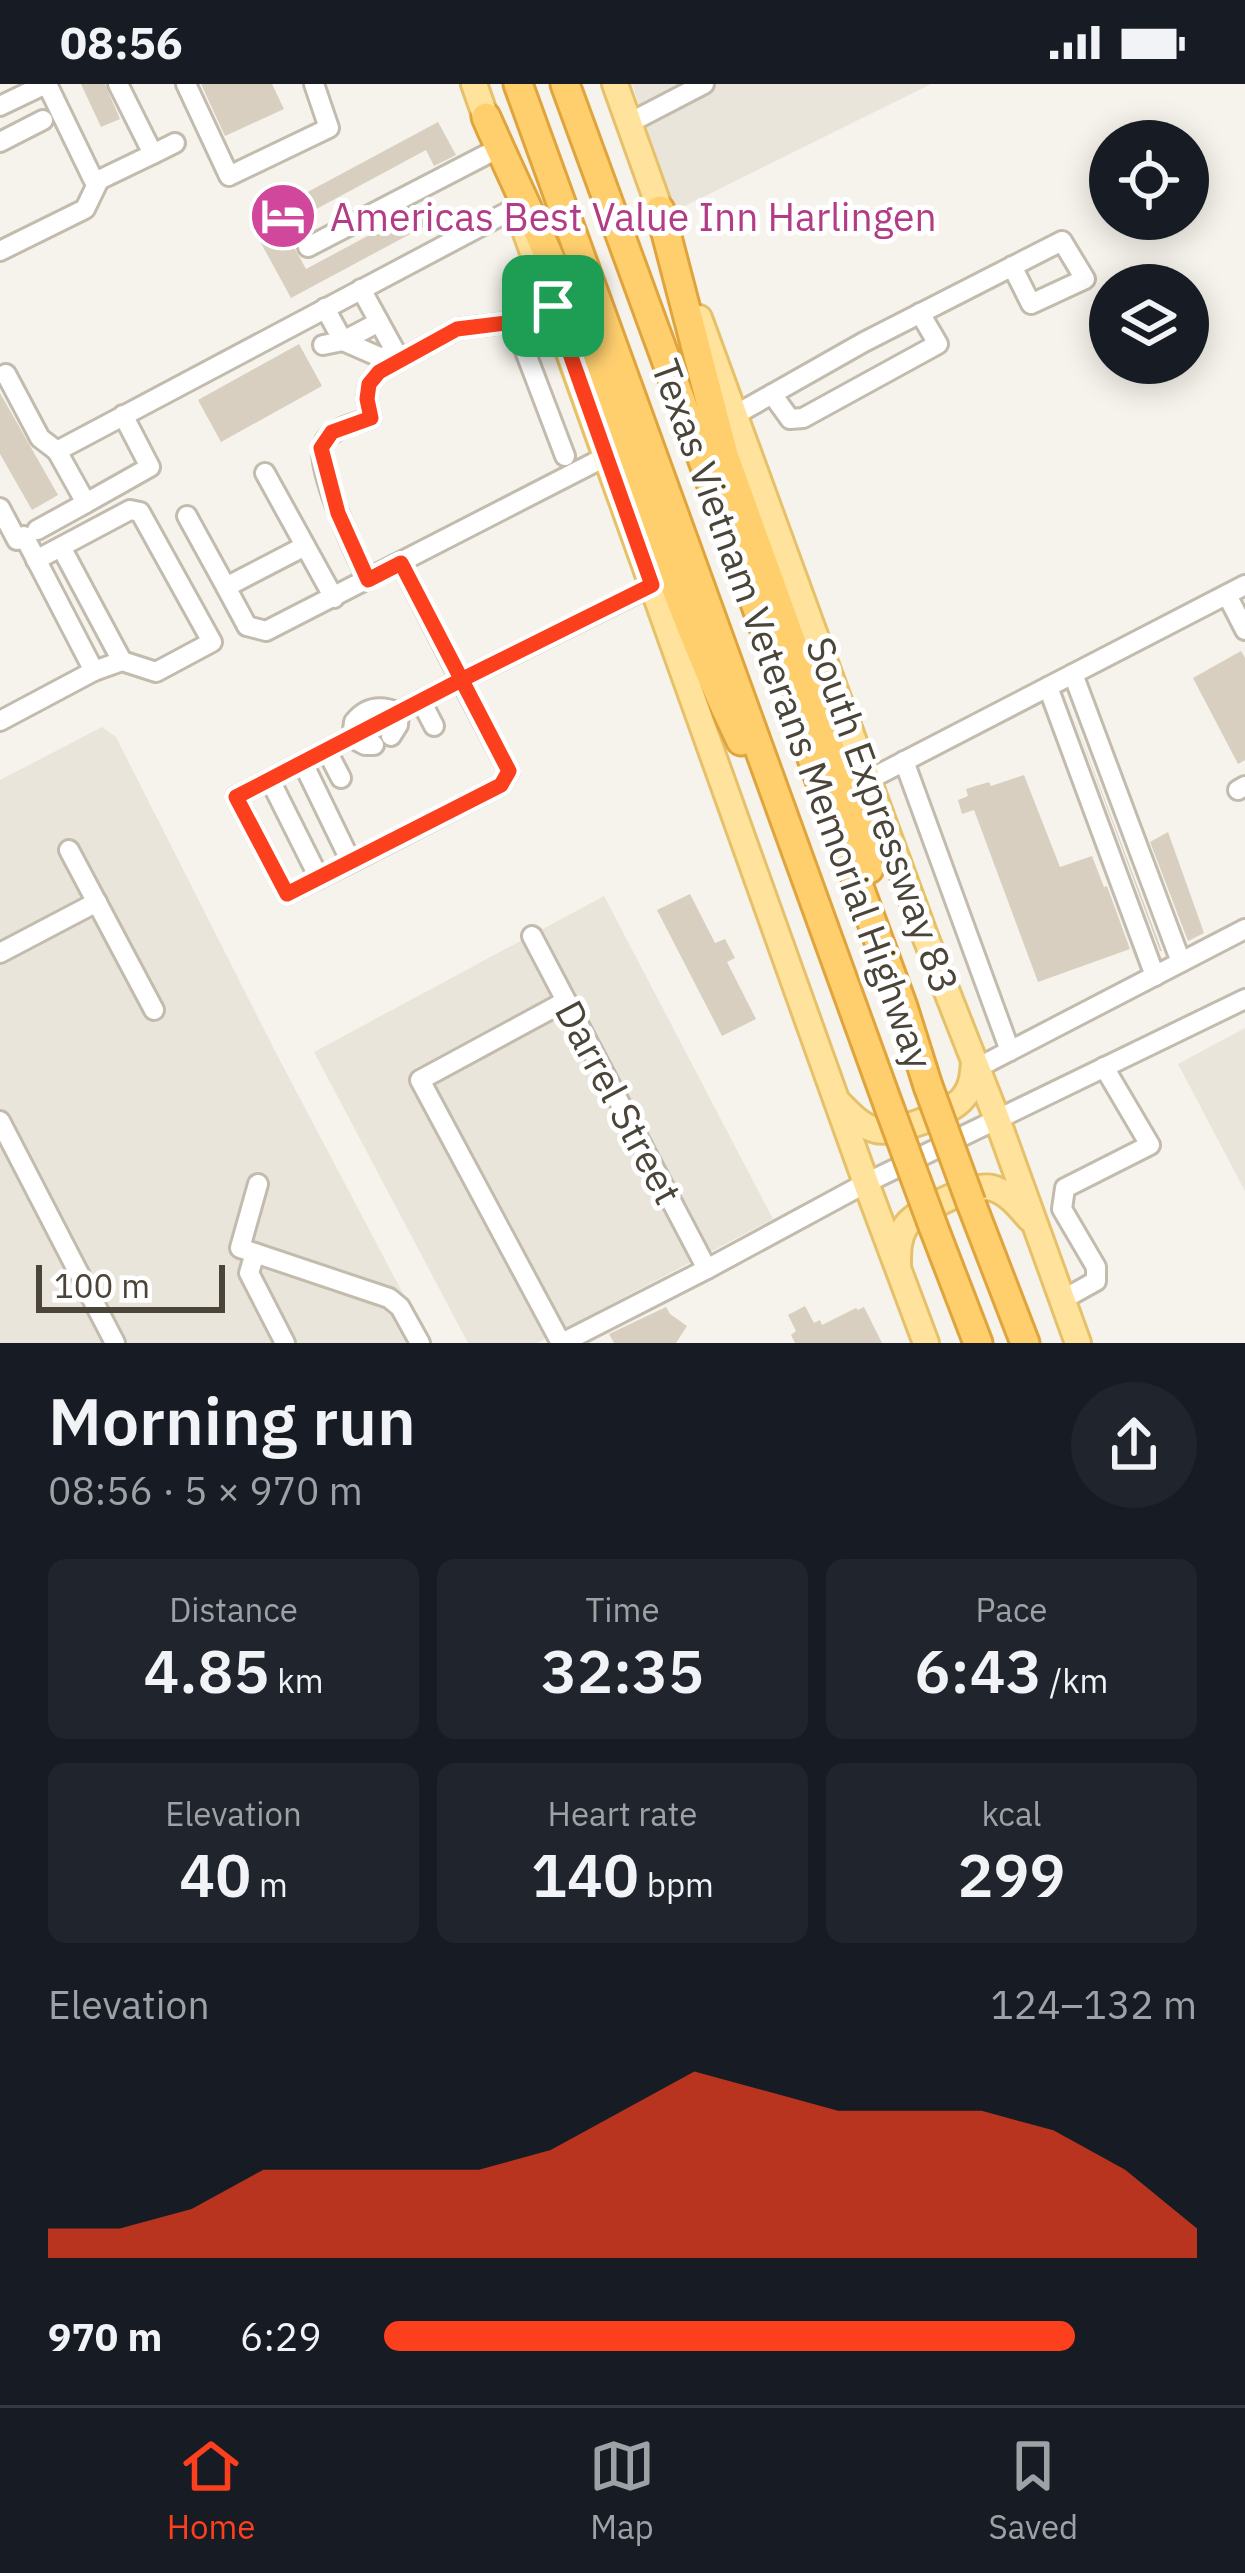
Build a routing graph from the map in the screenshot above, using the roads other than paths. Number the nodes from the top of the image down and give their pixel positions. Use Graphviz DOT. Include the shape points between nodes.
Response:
graph roads {
  1 [pos="46,84"];
  2 [pos="118,84"];
  3 [pos="186,84"];
  4 [pos="314,84"];
  5 [pos="474,84"];
  6 [pos="518,84"];
  7 [pos="565,84"];
  8 [pos="615,84"];
  9 [pos="704,84"];
  10 [pos="0,106"];
  11 [pos="486,118"];
  12 [pos="43,120"];
  13 [pos="629,123"];
  14 [pos="0,142"];
  15 [pos="176,142"];
  16 [pos="496,148"];
  17 [pos="153,154"];
  18 [pos="99,180"];
  19 [pos="517,207"];
  20 [pos="660,210"];
  21 [pos="0,226"];
  22 [pos="308,247"];
  23 [pos="5,249"];
  24 [pos="1012,266"];
  25 [pos="361,289"];
  26 [pos="553,306"];
  27 [pos="325,308"];
  28 [pos="920,313"];
  29 [pos="379,322"];
  30 [pos="514,322"];
  31 [pos="315,338"];
  32 [pos="6,374"];
  33 [pos="579,380"];
  34 [pos="542,394"];
  35 [pos="772,394"];
  36 [pos="123,415"];
  37 [pos="735,415"];
  38 [pos="57,451"];
  39 [pos="565,456"];
  40 [pos="607,456"];
  41 [pos="265,473"];
  42 [pos="86,503"];
  43 [pos="0,508"];
  44 [pos="188,516"];
  45 [pos="21,538"];
  46 [pos="305,546"];
  47 [pos="61,547"];
  48 [pos="36,560"];
  49 [pos="401,563"];
  50 [pos="368,580"];
  51 [pos="652,585"];
  52 [pos="226,587"];
  53 [pos="1236,590"];
  54 [pos="334,598"];
  55 [pos="247,626"];
  56 [pos="1245,630"];
  57 [pos="212,642"];
  58 [pos="122,661"];
  59 [pos="94,671"];
  60 [pos="1073,674"];
  61 [pos="461,680"];
  62 [pos="1048,687"];
  63 [pos="422,701"];
  64 [pos="398,713"];
  65 [pos="0,721"];
  66 [pos="434,726"];
  67 [pos="352,738"];
  68 [pos="327,751"];
  69 [pos="904,761"];
  70 [pos="302,763"];
  71 [pos="341,778"];
  72 [pos="870,779"];
  73 [pos="270,780"];
  74 [pos="69,850"];
  75 [pos="351,862"];
  76 [pos="319,878"];
  77 [pos="808,879"];
  78 [pos="97,902"];
  79 [pos="1245,929"];
  80 [pos="532,936"];
  81 [pos="0,953"];
  82 [pos="1181,962"];
  83 [pos="1155,976"];
  84 [pos="1245,999"];
  85 [pos="566,1001"];
  86 [pos="903,1007"];
  87 [pos="154,1010"];
  88 [pos="1010,1051"];
  89 [pos="976,1064"];
  90 [pos="1104,1067"];
  91 [pos="836,1101"];
  92 [pos="997,1118"];
  93 [pos="0,1120"];
  94 [pos="258,1184"];
  95 [pos="866,1184"];
  96 [pos="1036,1225"];
  97 [pos="254,1253"];
  98 [pos="898,1268"];
  99 [pos="707,1269"];
  100 [pos="1062,1300"];
  101 [pos="115,1343"];
  102 [pos="285,1343"];
  103 [pos="421,1343"];
  104 [pos="561,1343"];
  105 [pos="926,1343"];
  106 [pos="978,1343"];
  107 [pos="1025,1343"];
  108 [pos="1078,1343"];
  1 -- 10 [label="street"];
  1 -- 18 [label="street"];
  2 -- 17 [label="street"];
  3 -- 4 [label="street" via="229,176 329,128"];
  5 -- 11 [label="main road"];
  6 -- 77 [label="highway, Texas Vietnam Veterans Memorial Highway"];
  7 -- 86 [label="highway, Texas Vietnam Veterans Memorial Highway"];
  8 -- 13 [label="main road, South Expressway 83"];
  9 -- 13 [label="street"];
  11 -- 16 [label="main road"];
  11 -- 77 [label="highway" via="581,332 724,707"];
  12 -- 14 [label="street"];
  13 -- 20 [label="main road, South Expressway 83"];
  15 -- 17 [label="street"];
  16 -- 19 [label="main road"];
  16 -- 22 [label="street"];
  17 -- 18 [label="street"];
  18 -- 23 [label="street" via="85,209"];
  19 -- 25 [label="street"];
  19 -- 26 [label="main road"];
  20 -- 37 [label="main road, South Expressway 83"];
  20 -- 86 [label="highway" via="724,455 856,820"];
  21 -- 23 [label="street"];
  24 -- 28 [label="street"];
  25 -- 27 [label="street"];
  25 -- 29 [label="street"];
  26 -- 30 [label="street"];
  26 -- 33 [label="main road"];
  27 -- 31 [label="street"];
  27 -- 31 [label="street"];
  28 -- 35 [label="street"];
  28 -- 35 [label="street" via="938,344 803,418 790,418"];
  29 -- 31 [label="street"];
  29 -- 31 [label="street" via="395,351 382,358"];
  30 -- 34 [label="street"];
  30 -- 50 [label="street" via="457,329 379,372 369,384 371,418 324,442 338,513"];
  31 -- 36 [label="street"];
  32 -- 38 [label="street" via="40,438"];
  33 -- 34 [label="street"];
  33 -- 40 [label="main road"];
  34 -- 39 [label="street"];
  35 -- 37 [label="street"];
  36 -- 38 [label="street"];
  36 -- 42 [label="street" via="150,467"];
  37 -- 72 [label="main road, South Expressway 83"];
  38 -- 42 [label="street"];
  40 -- 49 [label="street"];
  40 -- 51 [label="main road"];
  41 -- 46 [label="street"];
  42 -- 45 [label="street"];
  43 -- 45 [label="street"];
  44 -- 52 [label="street"];
  45 -- 48 [label="street"];
  46 -- 52 [label="street"];
  46 -- 54 [label="street"];
  47 -- 48 [label="street"];
  47 -- 57 [label="street" via="140,512"];
  47 -- 58 [label="street"];
  48 -- 59 [label="street"];
  49 -- 50 [label="street"];
  49 -- 61 [label="street"];
  50 -- 54 [label="street"];
  51 -- 61 [label="street"];
  51 -- 91 [label="main road"];
  52 -- 55 [label="street"];
  53 -- 56 [label="street"];
  53 -- 60 [label="street"];
  54 -- 55 [label="street" via="266,631"];
  55 -- 57 [label="street"];
  57 -- 58 [label="street" via="156,672"];
  58 -- 59 [label="street"];
  59 -- 65 [label="street"];
  60 -- 62 [label="street"];
  60 -- 82 [label="street"];
  61 -- 63 [label="street"];
  61 -- 75 [label="street" via="509,771 501,785"];
  62 -- 69 [label="street"];
  62 -- 83 [label="street"];
  63 -- 64 [label="street"];
  63 -- 66 [label="street"];
  64 -- 67 [label="street" via="398,725 382,740 365,745"];
  64 -- 67 [label="street" via="374,707 354,722"];
  67 -- 68 [label="street"];
  68 -- 70 [label="street"];
  68 -- 71 [label="street"];
  69 -- 72 [label="street"];
  69 -- 88 [label="street"];
  70 -- 73 [label="street"];
  70 -- 75 [label="street"];
  72 -- 89 [label="main road, South Expressway 83"];
  73 -- 76 [label="street"];
  73 -- 76 [label="street" via="236,797 287,894"];
  74 -- 78 [label="street"];
  75 -- 76 [label="street"];
  77 -- 106 [label="highway, Texas Vietnam Veterans Memorial Highway, bridge"];
  78 -- 81 [label="street"];
  78 -- 87 [label="street"];
  79 -- 82 [label="street"];
  80 -- 85 [label="street, Darrel Street"];
  82 -- 83 [label="street"];
  83 -- 88 [label="street"];
  84 -- 90 [label="street"];
  85 -- 99 [label="street, Darrel Street"];
  85 -- 104 [label="street" via="420,1079"];
  86 -- 107 [label="highway, Texas Vietnam Veterans Memorial Highway, bridge"];
  88 -- 89 [label="street"];
  89 -- 91 [label="main road" via="952,1108 891,1132 856,1120"];
  89 -- 92 [label="main road, South Expressway 83"];
  90 -- 92 [label="street"];
  90 -- 100 [label="street" via="1150,1145 1065,1188 1061,1209 1096,1267 1096,1281"];
  91 -- 95 [label="main road"];
  92 -- 95 [label="street"];
  92 -- 96 [label="main road, South Expressway 83"];
  93 -- 101 [label="street"];
  94 -- 97 [label="street" via="240,1248"];
  95 -- 98 [label="main road"];
  95 -- 99 [label="street"];
  96 -- 98 [label="main road" via="1011,1199 975,1188 907,1223"];
  96 -- 100 [label="main road, South Expressway 83"];
  97 -- 102 [label="street" via="249,1273"];
  97 -- 103 [label="street" via="389,1298"];
  98 -- 105 [label="main road"];
  99 -- 104 [label="street"];
  100 -- 108 [label="main road, South Expressway 83"];
}
